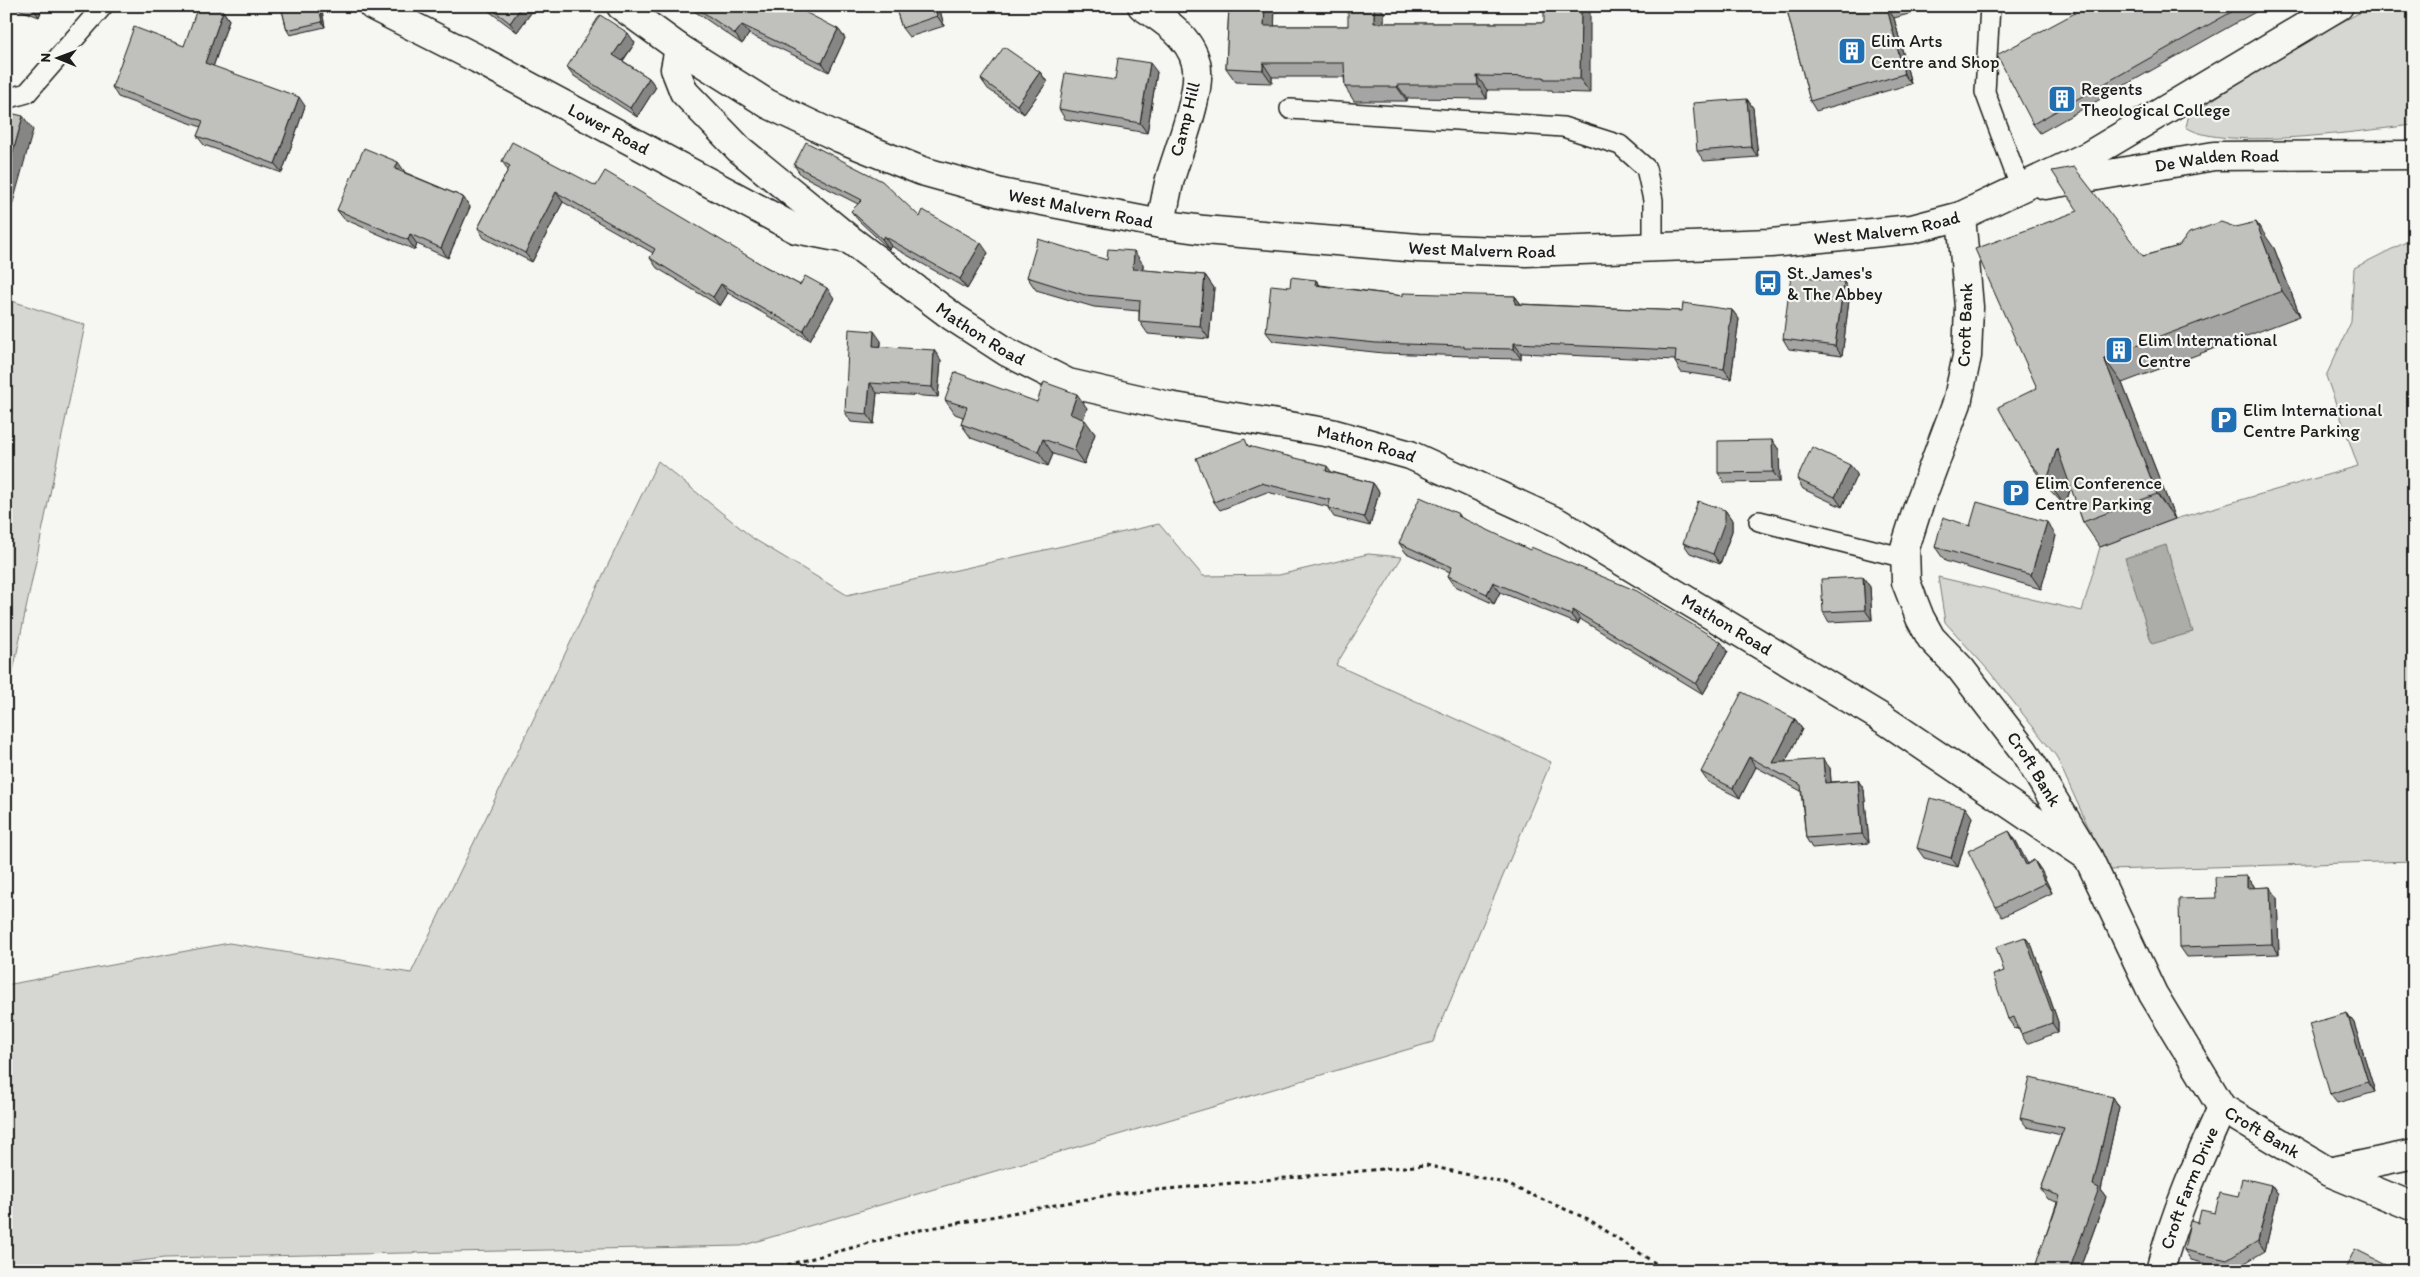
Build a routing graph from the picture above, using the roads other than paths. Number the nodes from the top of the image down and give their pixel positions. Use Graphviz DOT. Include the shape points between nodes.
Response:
graph roads {
  1 [pos="104,6"];
  2 [pos="373,6"];
  3 [pos="621,6"];
  4 [pos="1142,6"];
  5 [pos="1990,6"];
  6 [pos="2338,6"];
  7 [pos="678,48"];
  8 [pos="6,99"];
  9 [pos="1290,109"];
  10 [pos="2414,155"];
  11 [pos="2021,189"];
  12 [pos="1962,216"];
  13 [pos="1161,224"];
  14 [pos="849,240"];
  15 [pos="1653,248"];
  16 [pos="1759,521"];
  17 [pos="1905,558"];
  18 [pos="2088,857"];
  19 [pos="2222,1108"];
  20 [pos="2414,1154"];
  21 [pos="2329,1172"];
  22 [pos="2414,1207"];
  23 [pos="2160,1271"];
  1 -- 8 [label="lane" via="27,93"];
  2 -- 14 [label="street, Lower Road" via="796,229"];
  3 -- 7 [label="street, West Malvern Road"];
  4 -- 13 [label="street, Camp Hill" via="1164,19 1185,41 1196,63 1196,87"];
  5 -- 11 [label="lane" via="1985,92"];
  6 -- 11 [label="street, West Malvern Road" via="2088,156"];
  7 -- 13 [label="street, West Malvern Road" via="768,104 922,171 1001,193"];
  7 -- 14 [label="street, Mathon Road" via="675,69 684,92 739,148"];
  9 -- 15 [label="lane" via="1563,127 1620,145 1646,168 1653,200"];
  10 -- 11 [label="street, De Walden Road" via="2214,156"];
  11 -- 12 [label="street, West Malvern Road"];
  12 -- 15 [label="street, West Malvern Road" via="1912,229 1771,243"];
  12 -- 17 [label="street, Croft Bank" via="1969,306 1967,356 1957,403 1917,510"];
  13 -- 15 [label="street, West Malvern Road" via="1418,248 1526,252"];
  14 -- 18 [label="street, Mathon Road" via="953,317 1007,352 1068,382 1169,406 1331,433 1410,455 1557,522 1885,720"];
  16 -- 17 [label="lane"];
  17 -- 18 [label="street, Croft Bank" via="1906,582 1931,638 1961,669 2024,751"];
  18 -- 19 [label="street, Croft Bank" via="2153,994"];
  19 -- 21 [label="street, Croft Bank"];
  19 -- 23 [label="street, Croft Farm Drive" via="2181,1206"];
  20 -- 21 [label="street"];
  21 -- 22 [label="street, Croft Bank"];
}
